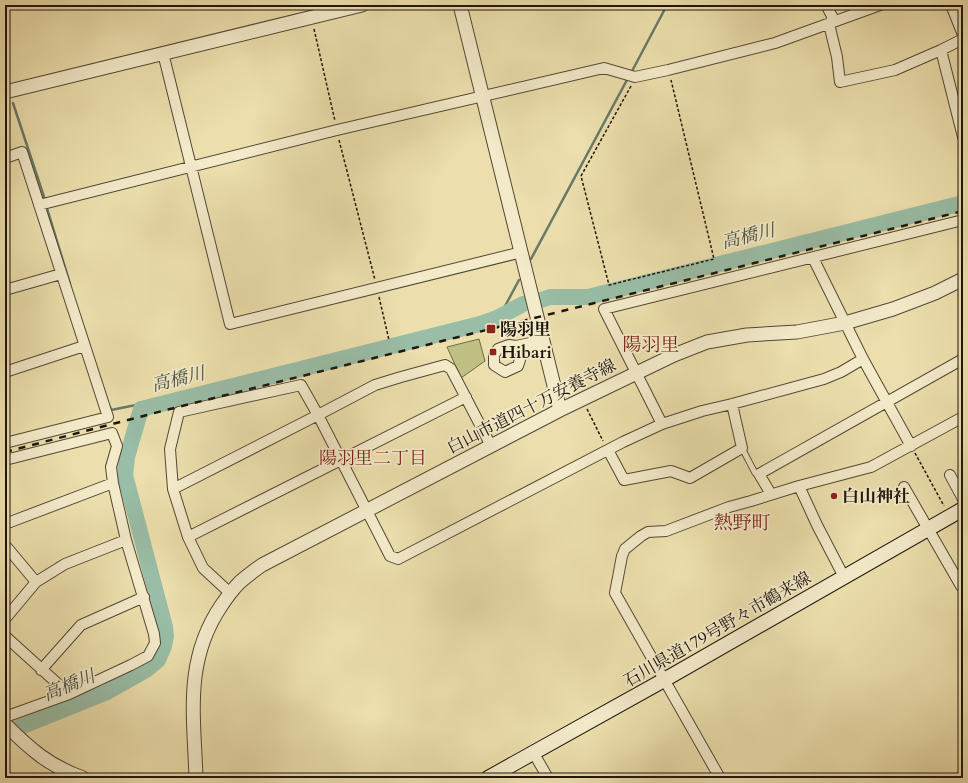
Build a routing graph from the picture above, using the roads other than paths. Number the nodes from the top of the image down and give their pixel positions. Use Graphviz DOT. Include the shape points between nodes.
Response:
graph roads {
  1 [pos="362,5"];
  2 [pos="460,5"];
  3 [pos="826,5"];
  4 [pos="880,5"];
  5 [pos="951,5"];
  6 [pos="829,24"];
  7 [pos="963,35"];
  8 [pos="963,39"];
  9 [pos="942,50"];
  10 [pos="163,53"];
  11 [pos="5,92"];
  12 [pos="483,95"];
  13 [pos="963,137"];
  14 [pos="5,158"];
  15 [pos="192,167"];
  16 [pos="43,204"];
  17 [pos="963,220"];
  18 [pos="522,252"];
  19 [pos="813,258"];
  20 [pos="62,274"];
  21 [pos="963,279"];
  22 [pos="5,290"];
  23 [pos="845,324"];
  24 [pos="544,342"];
  25 [pos="84,346"];
  26 [pos="863,359"];
  27 [pos="963,359"];
  28 [pos="5,372"];
  29 [pos="636,372"];
  30 [pos="466,397"];
  31 [pos="886,402"];
  32 [pos="732,404"];
  33 [pos="560,410"];
  34 [pos="318,415"];
  35 [pos="963,417"];
  36 [pos="662,424"];
  37 [pos="5,443"];
  38 [pos="491,446"];
  39 [pos="911,446"];
  40 [pos="742,448"];
  41 [pos="608,450"];
  42 [pos="5,460"];
  43 [pos="341,461"];
  44 [pos="759,474"];
  45 [pos="950,475"];
  46 [pos="113,483"];
  47 [pos="798,486"];
  48 [pos="904,487"];
  49 [pos="173,489"];
  50 [pos="770,494"];
  51 [pos="963,499"];
  52 [pos="963,509"];
  53 [pos="366,511"];
  54 [pos="5,524"];
  55 [pos="927,529"];
  56 [pos="188,537"];
  57 [pos="126,540"];
  58 [pos="5,545"];
  59 [pos="844,577"];
  60 [pos="36,582"];
  61 [pos="961,586"];
  62 [pos="230,593"];
  63 [pos="144,597"];
  64 [pos="5,619"];
  65 [pos="5,636"];
  66 [pos="41,670"];
  67 [pos="664,680"];
  68 [pos="69,694"];
  69 [pos="6,722"];
  70 [pos="533,752"];
  71 [pos="83,778"];
  72 [pos="196,778"];
  73 [pos="488,778"];
  74 [pos="548,778"];
  75 [pos="720,778"];
  1 -- 10 [label="street"];
  2 -- 12 [label="street"];
  3 -- 6 [label="street" via="833,18"];
  4 -- 6 [label="street"];
  5 -- 7 [label="street"];
  6 -- 9 [label="street" via="840,82 895,70"];
  6 -- 12 [label="street" via="775,43 668,70 632,76 604,68"];
  8 -- 9 [label="street"];
  9 -- 13 [label="street"];
  10 -- 11 [label="street"];
  10 -- 15 [label="street"];
  12 -- 15 [label="street"];
  12 -- 18 [label="street"];
  14 -- 16 [label="street" via="22,152"];
  15 -- 16 [label="street"];
  15 -- 18 [label="street" via="230,324"];
  16 -- 20 [label="street"];
  17 -- 19 [label="street"];
  18 -- 24 [label="street"];
  19 -- 23 [label="street"];
  19 -- 29 [label="street" via="604,309"];
  20 -- 22 [label="street"];
  20 -- 25 [label="street"];
  21 -- 23 [label="street, 白山市道四十万安養寺線" via="893,309"];
  23 -- 26 [label="street"];
  23 -- 29 [label="street, 白山市道四十万安養寺線" via="707,342"];
  24 -- 24 [label="street" via="522,350 518,366 505,372 494,365 494,355 498,349 509,345"];
  24 -- 33 [label="street"];
  25 -- 28 [label="street"];
  25 -- 37 [label="street" via="108,417"];
  26 -- 31 [label="street"];
  26 -- 32 [label="street" via="824,379"];
  27 -- 31 [label="street"];
  29 -- 33 [label="street, 白山市道四十万安養寺線"];
  29 -- 36 [label="street"];
  30 -- 34 [label="street" via="451,369 445,365 375,385"];
  30 -- 38 [label="street"];
  30 -- 43 [label="street"];
  31 -- 39 [label="street"];
  31 -- 44 [label="street"];
  32 -- 36 [label="street"];
  32 -- 40 [label="street"];
  33 -- 38 [label="street, 白山市道四十万安養寺線"];
  34 -- 43 [label="street"];
  34 -- 49 [label="street"];
  34 -- 49 [label="street" via="302,385 180,412 170,449"];
  35 -- 39 [label="street"];
  36 -- 41 [label="street"];
  38 -- 53 [label="street, 白山市道四十万安養寺線"];
  39 -- 47 [label="street" via="871,467"];
  40 -- 41 [label="street" via="690,478 671,471 624,480"];
  40 -- 44 [label="lane" via="755,473"];
  41 -- 53 [label="street" via="398,559 390,556"];
  42 -- 46 [label="street" via="112,433 117,446 111,467"];
  43 -- 53 [label="street"];
  43 -- 56 [label="street"];
  44 -- 50 [label="street"];
  45 -- 51 [label="street"];
  46 -- 54 [label="street"];
  46 -- 57 [label="street"];
  47 -- 50 [label="street"];
  47 -- 59 [label="street"];
  48 -- 55 [label="street"];
  49 -- 56 [label="street"];
  50 -- 67 [label="street" via="666,531 648,532 625,549 615,593"];
  52 -- 55 [label="main road, 石川県道179号野々市鶴来線"];
  53 -- 62 [label="street, 白山市道四十万安養寺線" via="274,558 240,582"];
  55 -- 59 [label="main road, 石川県道179号野々市鶴来線"];
  55 -- 61 [label="street"];
  56 -- 62 [label="street" via="203,568"];
  57 -- 60 [label="street" via="65,564"];
  57 -- 63 [label="street"];
  58 -- 60 [label="street"];
  59 -- 67 [label="main road, 石川県道179号野々市鶴来線"];
  60 -- 64 [label="street"];
  62 -- 72 [label="street, 白山市道四十万安養寺線" via="209,627 195,671 193,692"];
  63 -- 66 [label="street" via="81,625"];
  63 -- 68 [label="street" via="155,642 148,656"];
  65 -- 66 [label="street"];
  66 -- 68 [label="street"];
  67 -- 70 [label="main road, 石川県道179号野々市鶴来線"];
  67 -- 75 [label="street"];
  68 -- 69 [label="street"];
  69 -- 71 [label="street" via="20,740 39,755 62,770"];
  70 -- 73 [label="main road, 石川県道179号野々市鶴来線"];
  70 -- 74 [label="street"];
}
